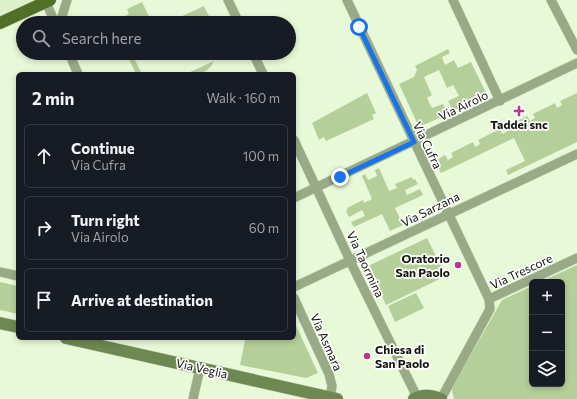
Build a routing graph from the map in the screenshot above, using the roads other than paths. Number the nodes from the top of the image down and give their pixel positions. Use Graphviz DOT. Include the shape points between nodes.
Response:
graph roads {
  1 [pos="67,0"];
  2 [pos="228,0"];
  3 [pos="347,0"];
  4 [pos="453,0"];
  5 [pos="48,1"];
  6 [pos="552,1"];
  7 [pos="53,16"];
  8 [pos="62,16"];
  9 [pos="236,16"];
  10 [pos="0,23"];
  11 [pos="577,50"];
  12 [pos="72,60"];
  13 [pos="256,60"];
  14 [pos="577,63"];
  15 [pos="77,72"];
  16 [pos="262,72"];
  17 [pos="500,100"];
  18 [pos="414,142"];
  19 [pos="296,144"];
  20 [pos="577,154"];
  21 [pos="316,188"];
  22 [pos="296,197"];
  23 [pos="448,214"];
  24 [pos="577,258"];
  25 [pos="350,261"];
  26 [pos="0,272"];
  27 [pos="16,276"];
  28 [pos="296,286"];
  29 [pos="489,299"];
  30 [pos="296,302"];
  31 [pos="0,323"];
  32 [pos="16,327"];
  33 [pos="75,340"];
  34 [pos="200,368"];
  35 [pos="334,398"];
  36 [pos="416,398"];
  37 [pos="193,399"];
  38 [pos="441,399"];
  1 -- 8 [label="street"];
  2 -- 9 [label="street"];
  3 -- 18 [label="street, Via Cufra"];
  4 -- 17 [label="street"];
  5 -- 7 [label="street"];
  5 -- 10 [label="main road"];
  6 -- 11 [label="street"];
  12 -- 15 [label="street"];
  13 -- 16 [label="street"];
  14 -- 17 [label="street, Via Airolo"];
  17 -- 18 [label="street, Via Airolo"];
  18 -- 21 [label="street, Via Airolo"];
  18 -- 23 [label="street, Via Cufra"];
  19 -- 21 [label="street, Via Taormina"];
  20 -- 23 [label="street, Via Sarzana"];
  21 -- 22 [label="street, Via Airolo"];
  21 -- 25 [label="street, Via Taormina"];
  23 -- 25 [label="street, Via Sarzana"];
  23 -- 29 [label="street, Via Cufra"];
  24 -- 29 [label="street, Via Trescore"];
  25 -- 28 [label="street, Via Sarzana"];
  25 -- 36 [label="street, Via Taormina"];
  26 -- 27 [label="street"];
  29 -- 38 [label="street, Via Trescore" via="490,309"];
  30 -- 35 [label="street, Via Asmara" via="329,374"];
  31 -- 32 [label="street"];
  33 -- 34 [label="street, Via Veglia"];
  34 -- 35 [label="street, Via Veglia"];
  34 -- 37 [label="street"];
  36 -- 38 [label="street" via="429,395"];
}
